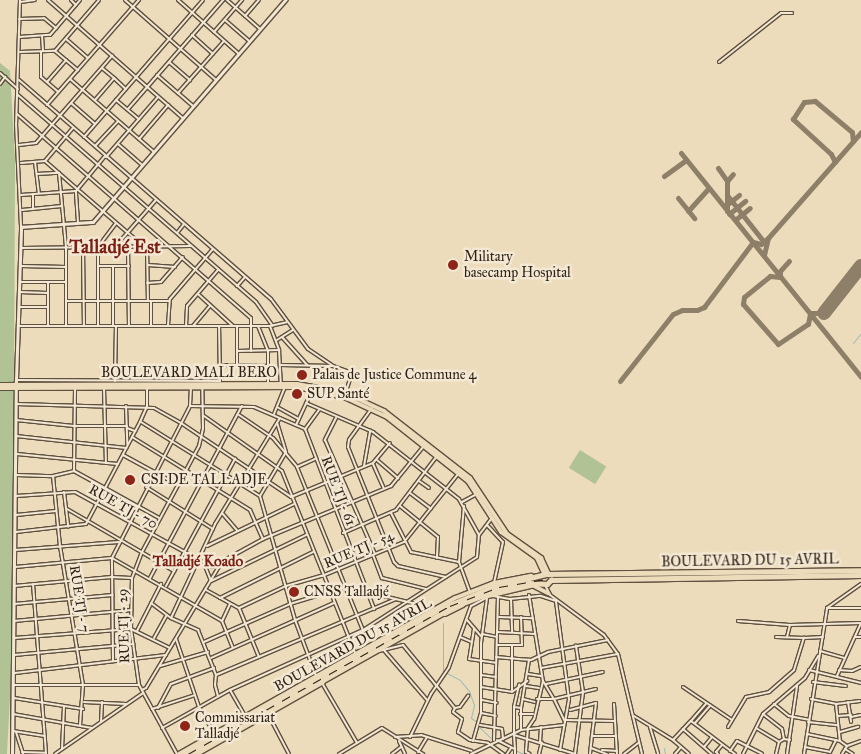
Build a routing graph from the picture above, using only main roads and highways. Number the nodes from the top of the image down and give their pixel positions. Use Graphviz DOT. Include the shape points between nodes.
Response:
graph roads {
  1 [pos="200,384"];
  2 [pos="16,385"];
  3 [pos="104,385"];
  4 [pos="283,385"];
  5 [pos="0,386"];
  6 [pos="345,395"];
  7 [pos="425,444"];
  8 [pos="493,516"];
  9 [pos="861,570"];
  10 [pos="861,575"];
  11 [pos="544,578"];
  12 [pos="533,585"];
  13 [pos="548,593"];
  14 [pos="178,754"];
  15 [pos="184,754"];
  16 [pos="192,754"];
  17 [pos="197,754"];
  1 -- 3 [label="main road, BOULEVARD MALI BERO"];
  1 -- 3 [label="main road, BOULEVARD MALI BERO" via="148,388"];
  1 -- 4 [label="main road, BOULEVARD MALI BERO"];
  1 -- 4 [label="main road, BOULEVARD MALI BERO"];
  2 -- 3 [label="main road, BOULEVARD MALI BERO"];
  2 -- 3 [label="main road, BOULEVARD MALI BERO" via="27,382"];
  2 -- 5 [label="main road, BOULEVARD MALI BERO"];
  4 -- 6 [label="main road, BOULEVARD MALI BERO"];
  4 -- 6 [label="main road, BOULEVARD MALI BERO" via="314,386"];
  6 -- 7 [label="main road, BOULEVARD MALI BERO" via="372,408"];
  6 -- 7 [label="main road, BOULEVARD MALI BERO" via="384,411"];
  7 -- 8 [label="main road, BOULEVARD MALI BERO" via="459,472"];
  7 -- 8 [label="main road, BOULEVARD MALI BERO" via="470,478"];
  8 -- 11 [label="main road, BOULEVARD MALI BERO" via="508,540 542,564"];
  8 -- 11 [label="main road, BOULEVARD MALI BERO" via="507,534 541,558"];
  9 -- 11 [label="highway, BOULEVARD DU 15 AVRIL"];
  10 -- 11 [label="highway, BOULEVARD DU 15 AVRIL"];
  11 -- 12 [label="main road, BOULEVARD DU 15 AVRIL"];
  11 -- 14 [label="main road, BOULEVARD DU 15 AVRIL" via="494,583 428,612"];
  11 -- 15 [label="highway, BOULEVARD DU 15 AVRIL" via="493,587 446,605"];
  11 -- 16 [label="highway, BOULEVARD DU 15 AVRIL" via="497,590 453,607"];
  12 -- 13 [label="main road"];
  12 -- 17 [label="main road, BOULEVARD DU 15 AVRIL" via="469,603"];
}
